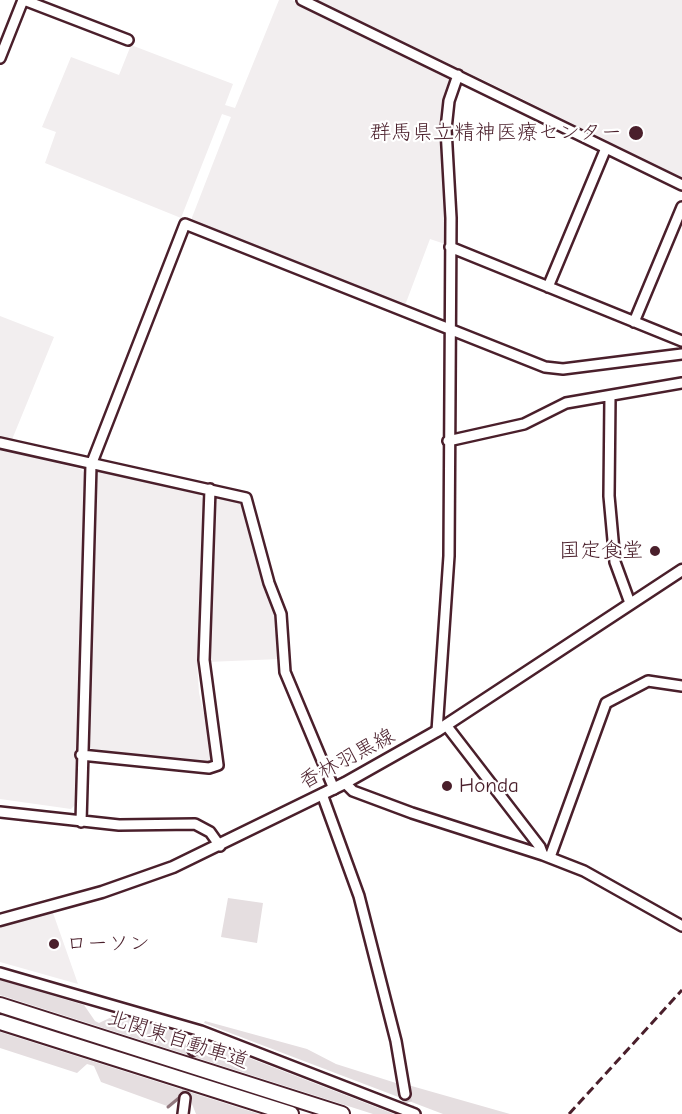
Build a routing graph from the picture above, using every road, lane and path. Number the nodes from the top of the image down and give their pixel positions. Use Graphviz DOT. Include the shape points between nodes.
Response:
graph roads {
  1 [pos="23,0"];
  2 [pos="302,0"];
  3 [pos="128,40"];
  4 [pos="0,58"];
  5 [pos="458,75"];
  6 [pos="606,148"];
  7 [pos="682,185"];
  8 [pos="682,207"];
  9 [pos="450,247"];
  10 [pos="548,287"];
  11 [pos="634,322"];
  12 [pos="450,330"];
  13 [pos="682,341"];
  14 [pos="682,354"];
  15 [pos="682,383"];
  16 [pos="610,396"];
  17 [pos="448,441"];
  18 [pos="0,444"];
  19 [pos="91,465"];
  20 [pos="210,489"];
  21 [pos="682,570"];
  22 [pos="630,603"];
  23 [pos="682,686"];
  24 [pos="441,728"];
  25 [pos="81,755"];
  26 [pos="345,783"];
  27 [pos="334,789"];
  28 [pos="322,794"];
  29 [pos="0,812"];
  30 [pos="81,822"];
  31 [pos="220,846"];
  32 [pos="546,856"];
  33 [pos="0,920"];
  34 [pos="681,922"];
  35 [pos="0,972"];
  36 [pos="0,1005"];
  37 [pos="0,1022"];
  38 [pos="201,1031"];
  39 [pos="193,1050"];
  40 [pos="405,1094"];
  41 [pos="185,1098"];
  42 [pos="183,1114"];
  43 [pos="291,1114"];
  44 [pos="342,1114"];
  45 [pos="416,1114"];
  1 -- 3 [label="street"];
  1 -- 4 [label="street"];
  2 -- 5 [label="street"];
  5 -- 6 [label="street"];
  5 -- 9 [label="street" via="449,101 446,129"];
  6 -- 7 [label="street"];
  6 -- 10 [label="street"];
  8 -- 11 [label="street"];
  9 -- 10 [label="street"];
  9 -- 12 [label="street"];
  10 -- 11 [label="street"];
  11 -- 13 [label="street"];
  12 -- 14 [label="street" via="531,363 557,369"];
  12 -- 17 [label="street"];
  12 -- 19 [label="street" via="185,224"];
  15 -- 16 [label="street"];
  16 -- 17 [label="street" via="566,403 524,424"];
  16 -- 22 [label="street" via="609,496 615,562"];
  17 -- 24 [label="street" via="449,556"];
  18 -- 19 [label="street"];
  19 -- 20 [label="street"];
  19 -- 25 [label="street"];
  20 -- 25 [label="street" via="204,660 218,765 209,768"];
  20 -- 27 [label="street" via="242,496 247,501 281,614 285,672"];
  21 -- 22 [label="main road, 香林羽黒線"];
  22 -- 24 [label="main road, 香林羽黒線"];
  23 -- 32 [label="street" via="648,681 606,703"];
  24 -- 26 [label="main road, 香林羽黒線"];
  24 -- 32 [label="street"];
  25 -- 30 [label="street"];
  26 -- 27 [label="main road, 香林羽黒線"];
  26 -- 32 [label="street" via="353,791 412,813"];
  27 -- 28 [label="main road, 香林羽黒線"];
  28 -- 31 [label="main road, 香林羽黒線"];
  28 -- 40 [label="street" via="355,882 396,1041"];
  29 -- 30 [label="street"];
  30 -- 31 [label="street" via="195,824 210,832"];
  31 -- 33 [label="main road, 香林羽黒線" via="102,892"];
  32 -- 34 [label="street" via="600,878"];
  35 -- 38 [label="street"];
  36 -- 44 [label="highway, 北関東自動車道"];
  37 -- 43 [label="highway, 北関東自動車道"];
  38 -- 39 [label="street"];
  38 -- 45 [label="street"];
  41 -- 42 [label="street"];
}
